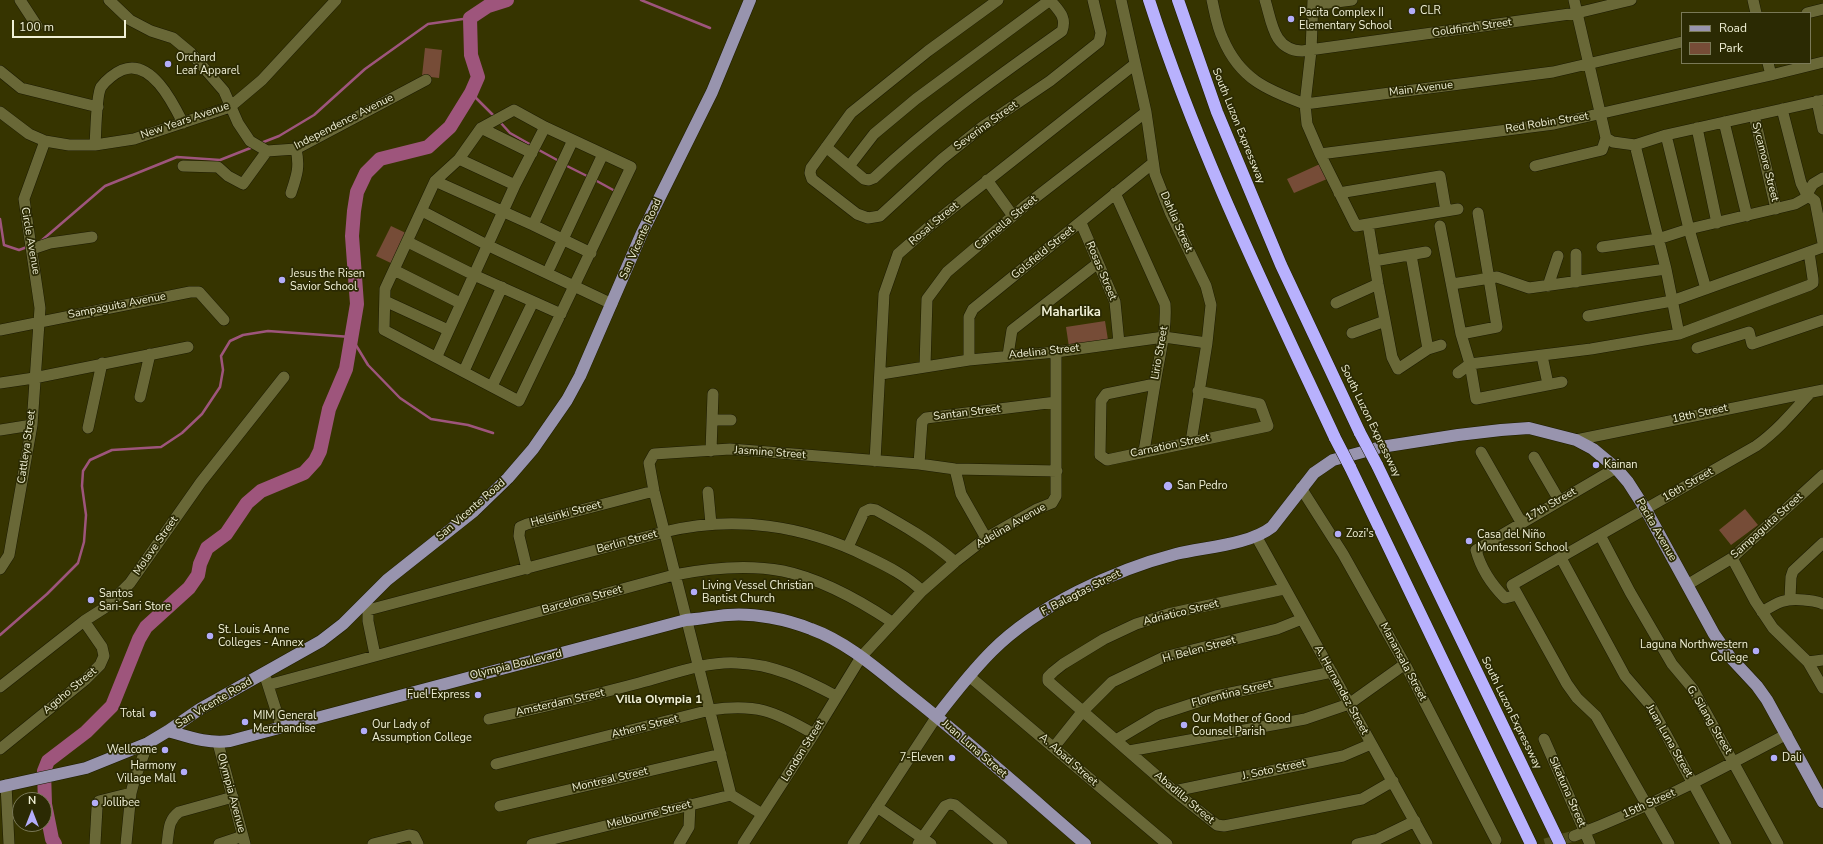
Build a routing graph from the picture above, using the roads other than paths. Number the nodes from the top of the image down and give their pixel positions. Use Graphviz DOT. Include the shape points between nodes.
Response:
graph roads {
  1 [pos="20,0"];
  2 [pos="109,0"];
  3 [pos="336,0"];
  4 [pos="750,0"];
  5 [pos="998,0"];
  6 [pos="1050,0"];
  7 [pos="1093,0"];
  8 [pos="1121,0"];
  9 [pos="1149,0"];
  10 [pos="1178,0"];
  11 [pos="1212,0"];
  12 [pos="1265,0"];
  13 [pos="1352,0"];
  14 [pos="1574,0"];
  15 [pos="1631,0"];
  16 [pos="1753,0"];
  17 [pos="1313,3"];
  18 [pos="1823,9"];
  19 [pos="1756,12"];
  20 [pos="1811,12"];
  21 [pos="1577,13"];
  22 [pos="36,26"];
  23 [pos="1681,42"];
  24 [pos="1311,51"];
  25 [pos="1823,62"];
  26 [pos="1135,64"];
  27 [pos="1589,64"];
  28 [pos="1768,64"];
  29 [pos="0,71"];
  30 [pos="1771,76"];
  31 [pos="426,80"];
  32 [pos="1820,100"];
  33 [pos="1305,104"];
  34 [pos="98,107"];
  35 [pos="230,107"];
  36 [pos="1782,109"];
  37 [pos="0,112"];
  38 [pos="1146,112"];
  39 [pos="1601,114"];
  40 [pos="1754,115"];
  41 [pos="1724,122"];
  42 [pos="183,123"];
  43 [pos="545,127"];
  44 [pos="481,128"];
  45 [pos="1697,128"];
  46 [pos="1823,129"];
  47 [pos="1666,135"];
  48 [pos="1606,138"];
  49 [pos="573,140"];
  50 [pos="45,141"];
  51 [pos="1635,144"];
  52 [pos="95,145"];
  53 [pos="826,147"];
  54 [pos="296,149"];
  55 [pos="266,150"];
  56 [pos="532,153"];
  57 [pos="602,154"];
  58 [pos="1320,154"];
  59 [pos="459,159"];
  60 [pos="1153,163"];
  61 [pos="850,165"];
  62 [pos="183,166"];
  63 [pos="1535,166"];
  64 [pos="1823,178"];
  65 [pos="435,180"];
  66 [pos="987,180"];
  67 [pos="515,185"];
  68 [pos="291,193"];
  69 [pos="1115,193"];
  70 [pos="1339,193"];
  71 [pos="1807,195"];
  72 [pos="423,208"];
  73 [pos="1458,209"];
  74 [pos="1776,210"];
  75 [pos="503,211"];
  76 [pos="1446,211"];
  77 [pos="1478,213"];
  78 [pos="1013,216"];
  79 [pos="1747,216"];
  80 [pos="1081,223"];
  81 [pos="1717,223"];
  82 [pos="1368,224"];
  83 [pos="533,225"];
  84 [pos="1440,226"];
  85 [pos="1689,230"];
  86 [pos="92,237"];
  87 [pos="563,238"];
  88 [pos="1658,238"];
  89 [pos="408,242"];
  90 [pos="489,242"];
  91 [pos="1823,243"];
  92 [pos="1602,247"];
  93 [pos="1823,247"];
  94 [pos="32,248"];
  95 [pos="1426,252"];
  96 [pos="1808,252"];
  97 [pos="591,254"];
  98 [pos="1576,254"];
  99 [pos="1411,255"];
  100 [pos="1558,256"];
  101 [pos="1374,261"];
  102 [pos="1098,263"];
  103 [pos="550,267"];
  104 [pos="1666,269"];
  105 [pos="394,270"];
  106 [pos="474,275"];
  107 [pos="1489,277"];
  108 [pos="1576,282"];
  109 [pos="577,283"];
  110 [pos="1378,284"];
  111 [pos="1452,284"];
  112 [pos="1548,286"];
  113 [pos="502,288"];
  114 [pos="1706,289"];
  115 [pos="385,300"];
  116 [pos="613,301"];
  117 [pos="1672,301"];
  118 [pos="532,302"];
  119 [pos="460,303"];
  120 [pos="1336,303"];
  121 [pos="561,314"];
  122 [pos="1588,316"];
  123 [pos="224,320"];
  124 [pos="1823,320"];
  125 [pos="39,321"];
  126 [pos="1385,321"];
  127 [pos="0,330"];
  128 [pos="448,330"];
  129 [pos="1352,333"];
  130 [pos="1461,334"];
  131 [pos="1679,334"];
  132 [pos="1164,337"];
  133 [pos="1120,343"];
  134 [pos="1207,343"];
  135 [pos="1441,345"];
  136 [pos="188,347"];
  137 [pos="1697,348"];
  138 [pos="1428,350"];
  139 [pos="1056,352"];
  140 [pos="150,354"];
  141 [pos="1008,355"];
  142 [pos="437,356"];
  143 [pos="1542,356"];
  144 [pos="969,360"];
  145 [pos="102,363"];
  146 [pos="1470,364"];
  147 [pos="925,366"];
  148 [pos="464,371"];
  149 [pos="1458,373"];
  150 [pos="881,374"];
  151 [pos="284,377"];
  152 [pos="34,378"];
  153 [pos="1562,382"];
  154 [pos="0,383"];
  155 [pos="1155,384"];
  156 [pos="1548,384"];
  157 [pos="492,386"];
  158 [pos="1823,390"];
  159 [pos="1198,391"];
  160 [pos="1810,393"];
  161 [pos="713,394"];
  162 [pos="140,397"];
  163 [pos="1056,402"];
  164 [pos="712,420"];
  165 [pos="731,420"];
  166 [pos="32,426"];
  167 [pos="88,428"];
  168 [pos="0,430"];
  169 [pos="1576,440"];
  170 [pos="1191,442"];
  171 [pos="1381,447"];
  172 [pos="711,451"];
  173 [pos="1144,451"];
  174 [pos="1481,452"];
  175 [pos="1534,457"];
  176 [pos="875,461"];
  177 [pos="919,464"];
  178 [pos="1616,468"];
  179 [pos="955,469"];
  180 [pos="1057,471"];
  181 [pos="1823,475"];
  182 [pos="1301,488"];
  183 [pos="654,491"];
  184 [pos="708,492"];
  185 [pos="1559,500"];
  186 [pos="1646,510"];
  187 [pos="1521,522"];
  188 [pos="711,524"];
  189 [pos="664,532"];
  190 [pos="1600,535"];
  191 [pos="1256,536"];
  192 [pos="986,538"];
  193 [pos="1823,543"];
  194 [pos="848,547"];
  195 [pos="1561,558"];
  196 [pos="1732,558"];
  197 [pos="955,562"];
  198 [pos="0,569"];
  199 [pos="527,569"];
  200 [pos="674,575"];
  201 [pos="1687,585"];
  202 [pos="1284,589"];
  203 [pos="1515,590"];
  204 [pos="922,591"];
  205 [pos="1790,598"];
  206 [pos="1823,604"];
  207 [pos="1762,612"];
  208 [pos="1302,619"];
  209 [pos="686,620"];
  210 [pos="84,621"];
  211 [pos="892,622"];
  212 [pos="375,655"];
  213 [pos="861,657"];
  214 [pos="1823,660"];
  215 [pos="1808,662"];
  216 [pos="1405,664"];
  217 [pos="698,668"];
  218 [pos="1332,672"];
  219 [pos="264,673"];
  220 [pos="970,676"];
  221 [pos="1048,682"];
  222 [pos="268,685"];
  223 [pos="0,687"];
  224 [pos="1823,688"];
  225 [pos="836,696"];
  226 [pos="1349,704"];
  227 [pos="710,710"];
  228 [pos="1082,712"];
  229 [pos="937,716"];
  230 [pos="489,720"];
  231 [pos="281,726"];
  232 [pos="168,731"];
  233 [pos="814,734"];
  234 [pos="1787,734"];
  235 [pos="1544,739"];
  236 [pos="1116,740"];
  237 [pos="148,743"];
  238 [pos="218,743"];
  239 [pos="1371,744"];
  240 [pos="1054,747"];
  241 [pos="0,749"];
  242 [pos="1129,751"];
  243 [pos="720,754"];
  244 [pos="1734,762"];
  245 [pos="496,764"];
  246 [pos="1393,781"];
  247 [pos="1693,784"];
  248 [pos="3,786"];
  249 [pos="1174,791"];
  250 [pos="131,793"];
  251 [pos="731,795"];
  252 [pos="233,797"];
  253 [pos="1823,802"];
  254 [pos="690,804"];
  255 [pos="500,806"];
  256 [pos="1646,806"];
  257 [pos="877,807"];
  258 [pos="762,814"];
  259 [pos="1415,822"];
  260 [pos="1579,834"];
  261 [pos="244,840"];
  262 [pos="1496,840"];
  263 [pos="924,842"];
  264 [pos="7,843"];
  265 [pos="379,843"];
  266 [pos="95,844"];
  267 [pos="126,844"];
  268 [pos="167,844"];
  269 [pos="219,844"];
  270 [pos="418,844"];
  271 [pos="532,844"];
  272 [pos="679,844"];
  273 [pos="743,844"];
  274 [pos="853,844"];
  275 [pos="1002,844"];
  276 [pos="1085,844"];
  277 [pos="1167,844"];
  278 [pos="1357,844"];
  279 [pos="1427,844"];
  280 [pos="1531,844"];
  281 [pos="1560,844"];
  282 [pos="1590,844"];
  283 [pos="1668,844"];
  284 [pos="1726,844"];
  285 [pos="1778,844"];
  1 -- 22 [label="street"];
  2 -- 35 [label="street" via="130,20 151,31 173,38 191,53 224,91"];
  3 -- 35 [label="street, New Years Avenue" via="262,80"];
  4 -- 116 [label="main road, San Vicente Road" via="712,92 654,208"];
  5 -- 53 [label="street" via="851,113"];
  6 -- 61 [label="street" via="916,98 874,134"];
  6 -- 61 [label="street" via="1063,14 1062,31 909,144 874,178 864,179"];
  7 -- 53 [label="street, Severina Street" via="1101,33 1099,42 1050,81 982,127 942,159 880,216 868,218 857,214 812,178 811,168"];
  8 -- 26 [label="street, Dahlia Street"];
  9 -- 280 [label="highway, bridge" via="1192,121 1258,274"];
  10 -- 281 [label="highway, South Luzon Expressway, bridge" via="1217,112 1281,265"];
  11 -- 33 [label="street, Main Avenue" via="1222,38 1234,60 1254,81 1274,93"];
  12 -- 24 [label="street, Goldfinch Street" via="1282,45 1294,51"];
  13 -- 17 [label="street"];
  14 -- 21 [label="street"];
  15 -- 21 [label="street, Goldfinch Street"];
  16 -- 19 [label="street"];
  17 -- 24 [label="street"];
  18 -- 20 [label="street"];
  21 -- 24 [label="street, Goldfinch Street"];
  21 -- 27 [label="street"];
  23 -- 27 [label="street, Main Avenue"];
  24 -- 33 [label="street"];
  25 -- 30 [label="street, Red Robin Street"];
  26 -- 38 [label="street, Dahlia Street"];
  26 -- 66 [label="street, Rosal Street"];
  27 -- 33 [label="street, Main Avenue" via="1553,72"];
  27 -- 39 [label="street"];
  28 -- 30 [label="street"];
  29 -- 34 [label="street" via="21,88"];
  30 -- 39 [label="street, Red Robin Street"];
  31 -- 54 [label="street, Independence Avenue"];
  32 -- 36 [label="street"];
  32 -- 46 [label="street"];
  33 -- 58 [label="street" via="1307,124"];
  34 -- 42 [label="street" via="101,88 115,73 129,67 144,71 157,80"];
  34 -- 52 [label="street"];
  35 -- 42 [label="street, New Years Avenue"];
  35 -- 55 [label="street" via="250,141"];
  36 -- 40 [label="street"];
  36 -- 71 [label="street" via="1801,183"];
  37 -- 50 [label="street, New Years Avenue" via="29,134"];
  38 -- 60 [label="street, Dahlia Street"];
  38 -- 78 [label="street, Carmella Street"];
  39 -- 48 [label="street"];
  39 -- 58 [label="street, Red Robin Street" via="1554,124"];
  40 -- 41 [label="street"];
  40 -- 74 [label="street, Sycamore Street"];
  41 -- 45 [label="street"];
  41 -- 79 [label="street"];
  42 -- 52 [label="street, New Years Avenue" via="134,139"];
  43 -- 44 [label="street" via="514,110"];
  43 -- 49 [label="street"];
  43 -- 56 [label="street"];
  44 -- 56 [label="street"];
  44 -- 59 [label="street"];
  45 -- 47 [label="street"];
  45 -- 81 [label="street"];
  47 -- 51 [label="street"];
  47 -- 85 [label="street"];
  48 -- 51 [label="street" via="1613,142"];
  48 -- 63 [label="street" via="1602,150"];
  49 -- 57 [label="street"];
  49 -- 83 [label="street"];
  50 -- 52 [label="street, New Years Avenue"];
  50 -- 94 [label="street, Circle Avenue" via="24,199"];
  51 -- 88 [label="street"];
  53 -- 61 [label="street"];
  54 -- 55 [label="street, Independence Avenue"];
  54 -- 68 [label="street" via="299,161 298,174"];
  55 -- 62 [label="street" via="243,184 218,167"];
  56 -- 67 [label="street"];
  57 -- 87 [label="street"];
  57 -- 97 [label="street" via="631,167"];
  58 -- 70 [label="street"];
  59 -- 65 [label="street"];
  59 -- 67 [label="street"];
  60 -- 69 [label="street, Golsfield Street"];
  60 -- 134 [label="street, Dahlia Street" via="1170,212 1206,286 1211,305"];
  64 -- 71 [label="street" via="1813,184"];
  65 -- 72 [label="street"];
  65 -- 75 [label="street"];
  66 -- 78 [label="street"];
  66 -- 150 [label="street, Rosal Street" via="898,254 884,294"];
  67 -- 75 [label="street"];
  69 -- 80 [label="street, Golsfield Street"];
  69 -- 132 [label="street, Lirio Street" via="1165,304"];
  70 -- 76 [label="street" via="1440,176"];
  70 -- 82 [label="street" via="1356,226"];
  71 -- 74 [label="street" via="1802,201"];
  71 -- 91 [label="street" via="1814,201"];
  72 -- 89 [label="street"];
  72 -- 90 [label="street"];
  73 -- 76 [label="street"];
  74 -- 79 [label="street"];
  75 -- 83 [label="street"];
  75 -- 90 [label="street"];
  76 -- 82 [label="street"];
  77 -- 107 [label="street"];
  78 -- 147 [label="street, Carmella Street" via="947,272 927,299"];
  79 -- 81 [label="street"];
  80 -- 102 [label="street, Rosas Street"];
  80 -- 144 [label="street, Golsfield Street" via="973,309 969,317"];
  81 -- 85 [label="street"];
  82 -- 101 [label="street"];
  83 -- 87 [label="street"];
  84 -- 111 [label="street"];
  85 -- 88 [label="street"];
  85 -- 114 [label="street"];
  86 -- 94 [label="street"];
  87 -- 97 [label="street"];
  87 -- 103 [label="street"];
  88 -- 92 [label="street"];
  88 -- 104 [label="street"];
  89 -- 105 [label="street"];
  89 -- 106 [label="street"];
  90 -- 103 [label="street"];
  90 -- 106 [label="street"];
  90 -- 109 [label="street"];
  93 -- 96 [label="street"];
  94 -- 125 [label="street, Circle Avenue" via="40,298"];
  95 -- 99 [label="street"];
  96 -- 114 [label="street"];
  96 -- 131 [label="street" via="1813,279 1810,285"];
  97 -- 109 [label="street"];
  98 -- 108 [label="street"];
  99 -- 101 [label="street"];
  99 -- 138 [label="street"];
  100 -- 112 [label="street"];
  101 -- 110 [label="street"];
  102 -- 133 [label="street, Rosas Street" via="1115,302"];
  102 -- 141 [label="street" via="1012,330"];
  103 -- 109 [label="street"];
  104 -- 108 [label="street"];
  104 -- 117 [label="street"];
  105 -- 115 [label="street" via="385,290"];
  105 -- 119 [label="street"];
  106 -- 113 [label="street"];
  106 -- 119 [label="street"];
  107 -- 111 [label="street"];
  107 -- 112 [label="street" via="1498,276 1529,288"];
  107 -- 130 [label="street" via="1497,327"];
  108 -- 112 [label="street"];
  109 -- 116 [label="street"];
  109 -- 121 [label="street"];
  110 -- 120 [label="street"];
  110 -- 126 [label="street"];
  111 -- 130 [label="street"];
  113 -- 118 [label="street"];
  113 -- 148 [label="street"];
  114 -- 117 [label="street"];
  115 -- 128 [label="street"];
  115 -- 142 [label="street" via="384,330"];
  116 -- 219 [label="main road, San Vicente Road" via="567,400 532,450 508,478 474,511 387,580 321,642"];
  117 -- 122 [label="street"];
  117 -- 131 [label="street"];
  118 -- 121 [label="street"];
  118 -- 157 [label="street"];
  119 -- 128 [label="street"];
  121 -- 157 [label="street" via="519,400"];
  123 -- 125 [label="street, Sampaguita Avenue" via="199,292 190,292"];
  124 -- 137 [label="street" via="1752,344 1749,332"];
  125 -- 127 [label="street, Sampaguita Avenue"];
  125 -- 152 [label="street, Cattleya Street"];
  126 -- 129 [label="street"];
  126 -- 138 [label="street" via="1392,357 1398,369"];
  128 -- 142 [label="street"];
  130 -- 146 [label="street"];
  131 -- 143 [label="street"];
  132 -- 133 [label="street, Adelina Street"];
  132 -- 134 [label="street, Adelina Street"];
  132 -- 155 [label="street, Lirio Street"];
  133 -- 139 [label="street, Adelina Street"];
  134 -- 159 [label="street, Dahlia Street"];
  135 -- 138 [label="street"];
  136 -- 140 [label="street"];
  139 -- 141 [label="street, Adelina Street"];
  139 -- 163 [label="street, Adelina Avenue"];
  140 -- 145 [label="street"];
  140 -- 162 [label="street"];
  141 -- 144 [label="street, Adelina Street"];
  142 -- 148 [label="street"];
  143 -- 146 [label="street"];
  143 -- 156 [label="street"];
  144 -- 147 [label="street, Adelina Street"];
  145 -- 152 [label="street"];
  145 -- 167 [label="street"];
  146 -- 149 [label="street"];
  146 -- 156 [label="street" via="1476,399"];
  147 -- 150 [label="street, Adelina Street"];
  148 -- 157 [label="street"];
  150 -- 176 [label="street, Rosal Street"];
  151 -- 210 [label="street, Molave Street" via="202,482 130,583 106,607"];
  152 -- 154 [label="street"];
  152 -- 166 [label="street, Cattleya Street"];
  153 -- 156 [label="street"];
  155 -- 173 [label="street, Lirio Street"];
  155 -- 173 [label="street, Carnation Street" via="1106,394 1101,401 1100,455 1107,460"];
  158 -- 160 [label="street, 18th Street"];
  159 -- 170 [label="street, Dahlia Street"];
  159 -- 170 [label="street, Carnation Street" via="1260,404 1268,426"];
  160 -- 169 [label="street, 18th Street"];
  160 -- 186 [label="street, 16th Street" via="1766,439"];
  161 -- 164 [label="street"];
  163 -- 177 [label="street, Santan Street" via="926,418 922,422"];
  163 -- 180 [label="street, Adelina Avenue"];
  164 -- 165 [label="street"];
  164 -- 172 [label="street"];
  166 -- 168 [label="street"];
  166 -- 198 [label="street, Cattleya Street" via="11,548"];
  169 -- 171 [label="main road, Pacita Avenue" via="1529,428 1458,435"];
  169 -- 178 [label="main road, Pacita Avenue"];
  170 -- 173 [label="street, Carnation Street"];
  171 -- 182 [label="main road, F. Balagtas Street" via="1333,460 1314,473"];
  172 -- 176 [label="street, Jasmine Street" via="730,450"];
  172 -- 183 [label="street, Jasmine Street" via="654,454 649,463"];
  174 -- 187 [label="street"];
  175 -- 185 [label="street"];
  176 -- 177 [label="street, Jasmine Street"];
  177 -- 179 [label="street, Jasmine Street"];
  178 -- 185 [label="street, 17th Street"];
  178 -- 186 [label="main road, Pacita Avenue"];
  179 -- 180 [label="street, Jasmine Street"];
  179 -- 192 [label="street" via="961,494"];
  180 -- 192 [label="street, Adelina Avenue" via="1056,496 1052,503"];
  181 -- 196 [label="street, Sampaguita Street"];
  182 -- 191 [label="main road, F. Balagtas Street" via="1272,527"];
  182 -- 216 [label="street, Manansala Street" via="1343,554"];
  183 -- 189 [label="street, Jasmine Street"];
  183 -- 199 [label="street, Helsinki Street" via="520,527 519,536"];
  184 -- 188 [label="street"];
  185 -- 187 [label="street, 17th Street"];
  186 -- 190 [label="street, 16th Street"];
  186 -- 201 [label="main road, Pacita Avenue"];
  187 -- 203 [label="street, 17th Street" via="1476,550 1478,560 1492,584 1505,598"];
  188 -- 189 [label="street, Berlin Street"];
  188 -- 194 [label="street, Berlin Street" via="766,525 805,532"];
  189 -- 199 [label="street, Berlin Street"];
  189 -- 200 [label="street, Jasmine Street"];
  190 -- 195 [label="street, 16th Street"];
  190 -- 244 [label="street, G. Silang Street" via="1672,664 1693,689"];
  191 -- 202 [label="street, A. Hernandez Street"];
  191 -- 220 [label="main road, F. Balagtas Street" via="1175,554 1088,587 1033,617 992,651"];
  192 -- 197 [label="street, Adelina Avenue"];
  193 -- 205 [label="street" via="1793,571"];
  194 -- 197 [label="street" via="864,512 870,509 910,529"];
  194 -- 204 [label="street, Berlin Street" via="888,566"];
  195 -- 203 [label="street, 16th Street"];
  195 -- 247 [label="street, Juan Luna Street" via="1625,676 1650,706"];
  196 -- 201 [label="street, Sampaguita Street"];
  196 -- 207 [label="street"];
  197 -- 204 [label="street, Adelina Avenue"];
  199 -- 212 [label="street, Berlin Street" via="368,610"];
  200 -- 209 [label="street, Jasmine Street"];
  200 -- 211 [label="street, Barcelona Street" via="746,567 783,571 850,596"];
  200 -- 212 [label="street, Barcelona Street"];
  201 -- 234 [label="main road, Pacita Avenue" via="1714,634 1730,657 1757,686"];
  202 -- 208 [label="street, A. Hernandez Street"];
  202 -- 221 [label="street, Adriatico Street" via="1168,614 1136,624 1104,639 1063,664 1048,677"];
  203 -- 256 [label="street" via="1566,684 1596,716"];
  204 -- 211 [label="street, Adelina Avenue"];
  205 -- 206 [label="street"];
  205 -- 207 [label="street"];
  207 -- 215 [label="street" via="1773,628"];
  208 -- 218 [label="street, A. Hernandez Street"];
  208 -- 228 [label="street, H. Belen Street" via="1277,629 1164,657 1112,682"];
  209 -- 213 [label="main road, Olympia Boulevard" via="751,615 784,621 829,637"];
  209 -- 217 [label="street, Jasmine Street"];
  209 -- 231 [label="main road, Olympia Boulevard"];
  210 -- 223 [label="street, Molave Street"];
  210 -- 241 [label="street, Agoho Street" via="102,647 104,656 100,665"];
  211 -- 213 [label="street, Adelina Avenue"];
  212 -- 222 [label="street, Barcelona Street"];
  213 -- 225 [label="street, London Street"];
  213 -- 229 [label="main road, Juan Luna Street"];
  214 -- 215 [label="street"];
  215 -- 224 [label="street"];
  216 -- 226 [label="street"];
  216 -- 262 [label="street, Manansala Street"];
  217 -- 225 [label="street, Amsterdam Street" via="718,663 754,664 803,679"];
  217 -- 227 [label="street, Jasmine Street"];
  217 -- 230 [label="street, Amsterdam Street"];
  218 -- 226 [label="street, A. Hernandez Street"];
  218 -- 236 [label="street, Florentina Street" via="1216,696 1158,715"];
  219 -- 222 [label="street"];
  219 -- 232 [label="main road, San Vicente Road" via="200,709"];
  220 -- 229 [label="main road, F. Balagtas Street"];
  220 -- 240 [label="street, A. Abad Street"];
  221 -- 228 [label="street, Abadilla Street"];
  222 -- 231 [label="street"];
  225 -- 233 [label="street, London Street"];
  226 -- 239 [label="street, A. Hernandez Street"];
  226 -- 242 [label="street" via="1298,721"];
  227 -- 233 [label="street, Athens Street" via="730,707 757,709 783,716"];
  227 -- 243 [label="street, Jasmine Street"];
  227 -- 245 [label="street, Athens Street"];
  228 -- 236 [label="street, Abadilla Street"];
  228 -- 240 [label="street, H. Belen Street"];
  229 -- 257 [label="street, F. Balagtas Street"];
  229 -- 276 [label="main road, Juan Luna Street"];
  231 -- 238 [label="main road, Olympia Boulevard"];
  232 -- 237 [label="main road, San Vicente Road"];
  232 -- 238 [label="main road, Olympia Boulevard"];
  233 -- 258 [label="street, London Street"];
  234 -- 244 [label="street, 15th Street"];
  234 -- 253 [label="main road, Pacita Avenue"];
  235 -- 260 [label="street, Sikatuna Street"];
  236 -- 242 [label="street, Abadilla Street"];
  237 -- 248 [label="main road, San Vicente Road" via="101,763"];
  237 -- 250 [label="street"];
  238 -- 252 [label="street, Olympia Avenue"];
  239 -- 246 [label="street, A. Hernandez Street"];
  239 -- 249 [label="street, J. Soto Street" via="1343,756"];
  240 -- 277 [label="street, A. Abad Street"];
  242 -- 249 [label="street, Abadilla Street"];
  243 -- 251 [label="street, Jasmine Street"];
  243 -- 255 [label="street, Montreal Street"];
  244 -- 247 [label="street, 15th Street"];
  244 -- 285 [label="street, G. Silang Street"];
  246 -- 249 [label="street, Abadilla Street" via="1362,799 1224,826 1217,825"];
  246 -- 259 [label="street, A. Hernandez Street"];
  247 -- 256 [label="street, 15th Street"];
  247 -- 284 [label="street, Juan Luna Street"];
  248 -- 264 [label="street"];
  250 -- 266 [label="street" via="99,801"];
  250 -- 267 [label="street"];
  251 -- 254 [label="street, Melbourne Street"];
  251 -- 258 [label="street"];
  252 -- 261 [label="street, Olympia Avenue"];
  252 -- 268 [label="street" via="178,812 172,817"];
  254 -- 271 [label="street, Melbourne Street"];
  254 -- 272 [label="street" via="689,827"];
  256 -- 260 [label="street, 15th Street"];
  256 -- 283 [label="street"];
  257 -- 263 [label="street"];
  257 -- 274 [label="street, F. Balagtas Street"];
  258 -- 273 [label="street, London Street"];
  259 -- 278 [label="street" via="1378,840"];
  259 -- 279 [label="street, A. Hernandez Street"];
  260 -- 282 [label="street, Sikatuna Street"];
  261 -- 269 [label="street"];
  263 -- 275 [label="street" via="945,806 950,804 955,805"];
  265 -- 270 [label="street" via="409,835 414,836"];
}
